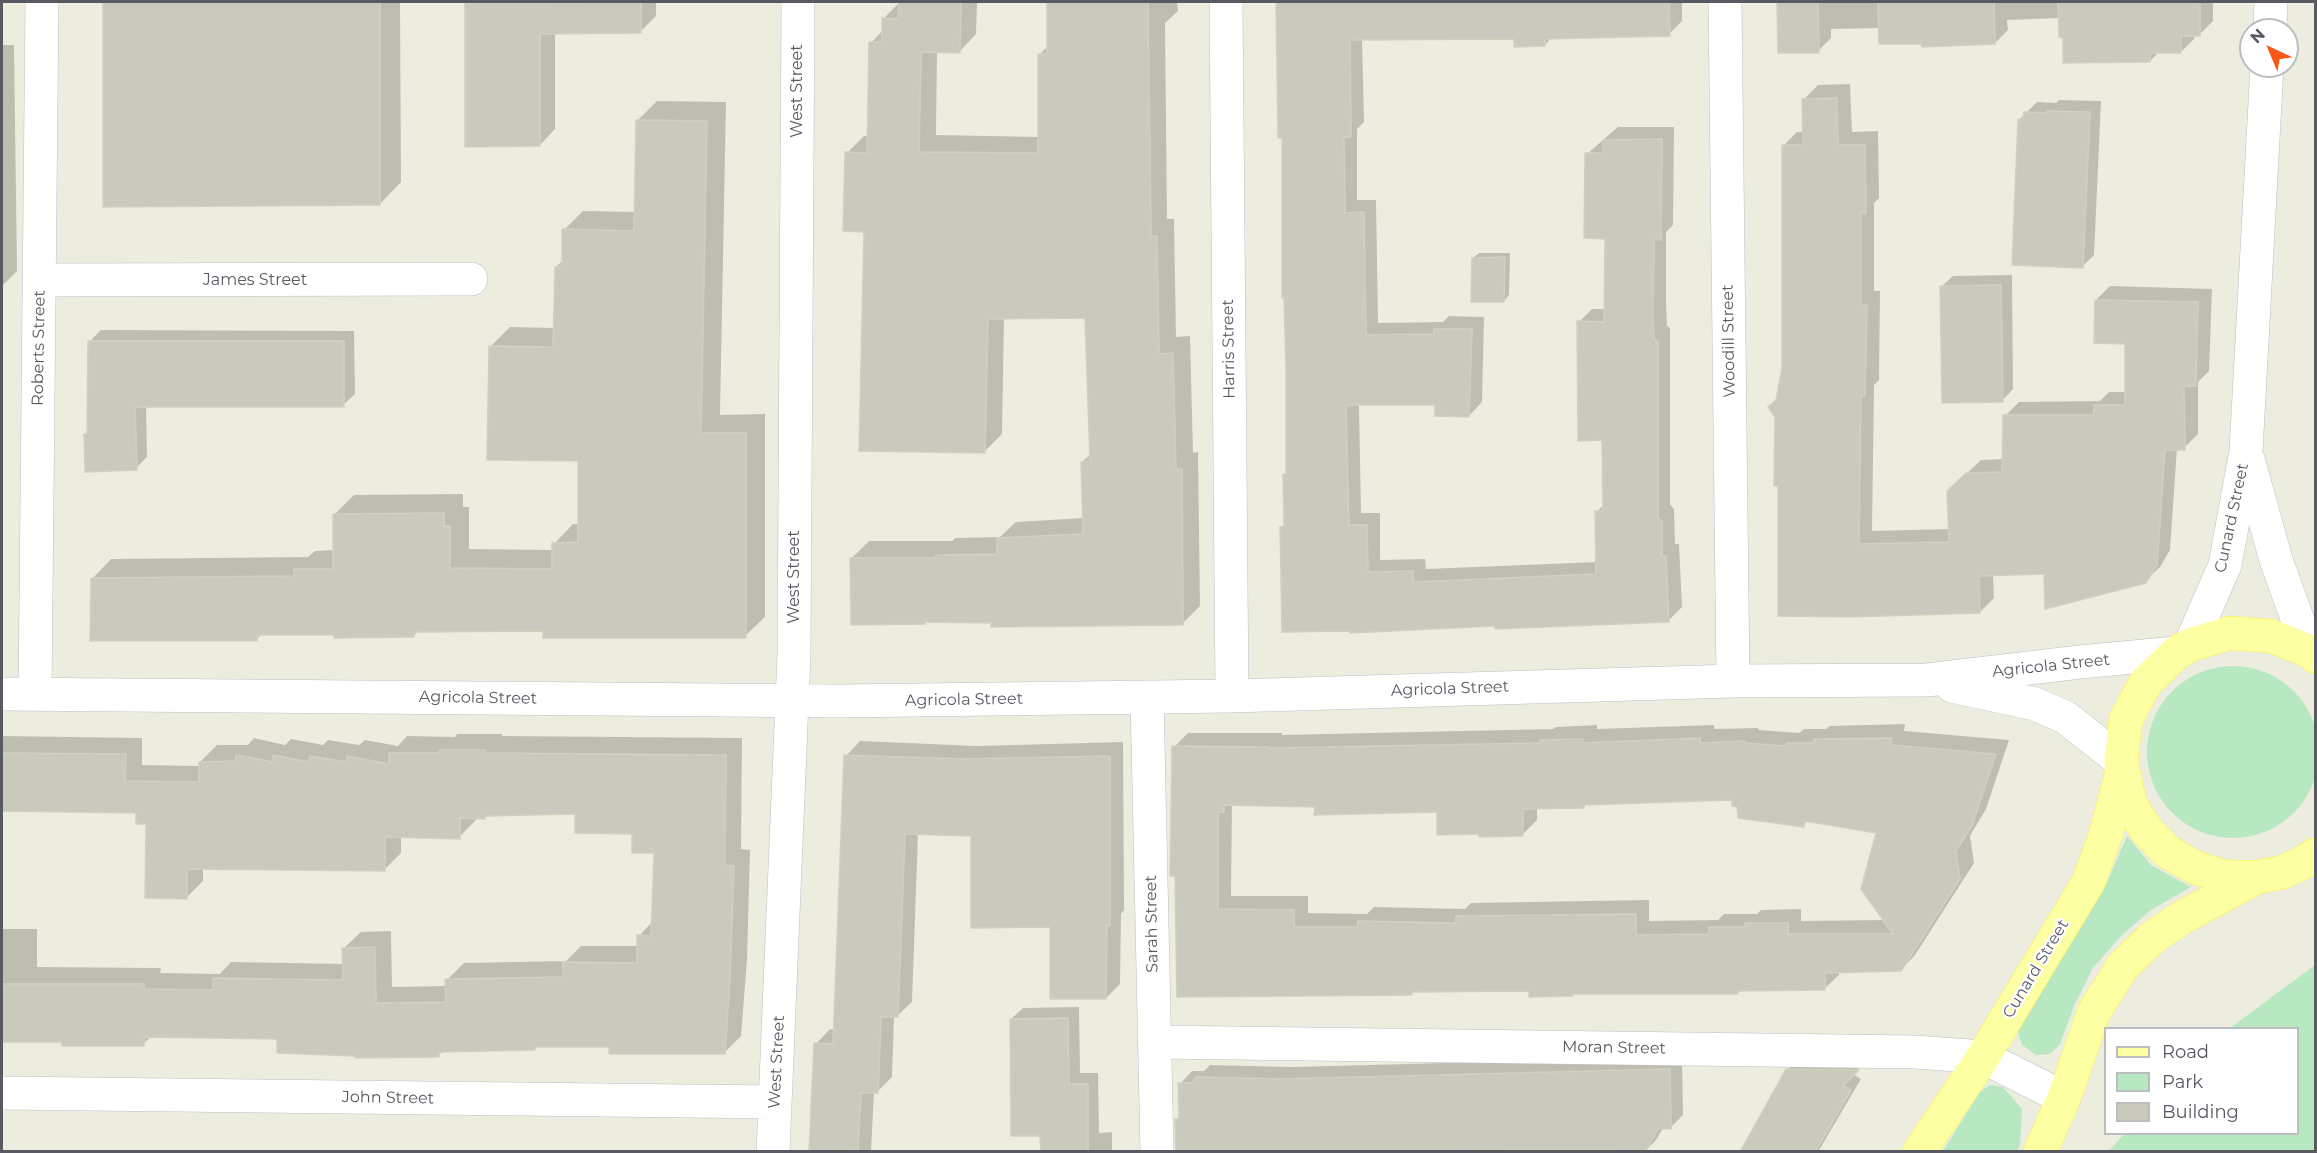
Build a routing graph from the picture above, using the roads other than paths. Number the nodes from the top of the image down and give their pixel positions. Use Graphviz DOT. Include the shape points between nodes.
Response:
graph roads {
  1 [pos="42,2"];
  2 [pos="798,2"];
  3 [pos="1226,2"];
  4 [pos="1725,2"];
  5 [pos="2271,2"];
  6 [pos="2270,18"];
  7 [pos="2266,78"];
  8 [pos="471,279"];
  9 [pos="39,280"];
  10 [pos="2246,451"];
  11 [pos="2183,649"];
  12 [pos="2312,654"];
  13 [pos="1927,680"];
  14 [pos="1732,681"];
  15 [pos="35,693"];
  16 [pos="2,694"];
  17 [pos="1232,696"];
  18 [pos="1147,697"];
  19 [pos="793,700"];
  20 [pos="2122,766"];
  21 [pos="2312,857"];
  22 [pos="2257,877"];
  23 [pos="1155,1042"];
  24 [pos="1983,1057"];
  25 [pos="2,1093"];
  26 [pos="2064,1098"];
  27 [pos="775,1102"];
  28 [pos="773,1152"];
  29 [pos="1157,1152"];
  30 [pos="1919,1152"];
  31 [pos="2040,1152"];
  1 -- 9 [label="street, Roberts Street"];
  2 -- 19 [label="street, West Street"];
  3 -- 17 [label="street, Harris Street"];
  4 -- 14 [label="street, Woodill Street"];
  5 -- 6 [label="street"];
  7 -- 10 [label="street"];
  8 -- 9 [label="street, James Street"];
  9 -- 15 [label="street, Roberts Street"];
  10 -- 11 [label="street, Cunard Street" via="2225,565"];
  10 -- 12 [label="street, Cunard Street" via="2276,560"];
  11 -- 12 [label="main road" via="2230,633 2271,636"];
  11 -- 13 [label="street, Agricola Street"];
  11 -- 20 [label="main road, Cunard Street" via="2146,682 2131,710"];
  13 -- 14 [label="street, Agricola Street"];
  13 -- 20 [label="street, Agricola Street" via="2035,704 2065,717"];
  14 -- 17 [label="street, Agricola Street"];
  15 -- 16 [label="street, Agricola Street"];
  15 -- 19 [label="street, Agricola Street"];
  17 -- 18 [label="street, Agricola Street"];
  18 -- 19 [label="street, Agricola Street"];
  18 -- 23 [label="street, Sarah Street"];
  19 -- 27 [label="street, West Street"];
  20 -- 22 [label="main road" via="2130,803 2146,830 2168,852 2196,868 2226,877"];
  20 -- 24 [label="main road, Cunard Street" via="2106,834 2088,883"];
  21 -- 22 [label="main road" via="2283,872"];
  22 -- 26 [label="main road" via="2183,917 2152,938 2123,966 2094,1012"];
  23 -- 24 [label="street, Moran Street" via="1903,1052"];
  23 -- 29 [label="street, Sarah Street"];
  24 -- 26 [label="street, Moran Street"];
  24 -- 30 [label="main road, Cunard Street"];
  25 -- 27 [label="street, John Street"];
  26 -- 31 [label="main road"];
  27 -- 28 [label="street, West Street"];
}
